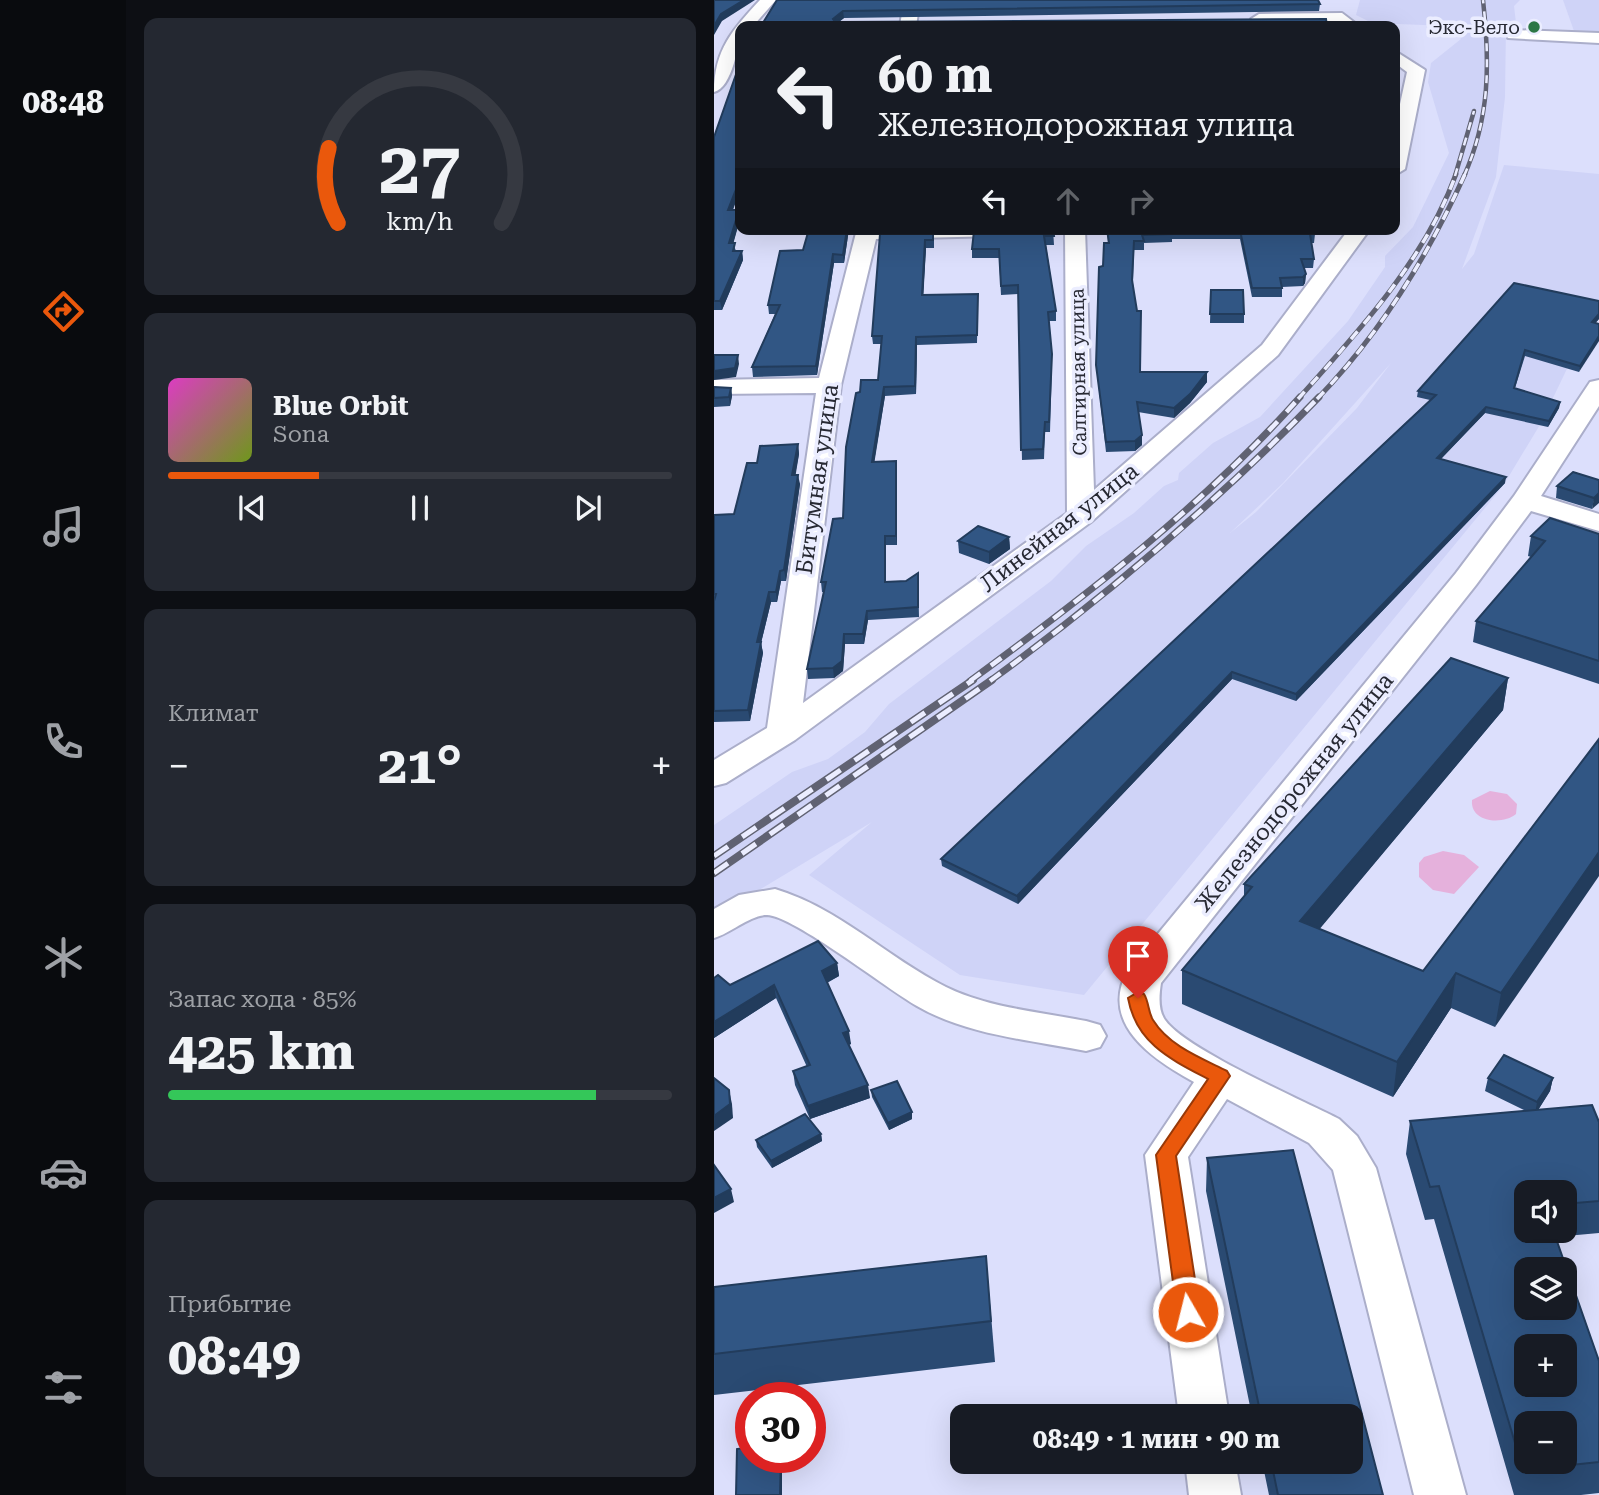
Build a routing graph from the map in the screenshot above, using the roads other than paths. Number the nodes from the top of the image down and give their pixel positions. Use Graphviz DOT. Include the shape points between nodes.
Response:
graph roads {
  1 [pos="768,0"];
  2 [pos="912,0"];
  3 [pos="1240,19"];
  4 [pos="746,21"];
  5 [pos="909,21"];
  6 [pos="1311,21"];
  7 [pos="1514,35"];
  8 [pos="735,36"];
  9 [pos="1599,38"];
  10 [pos="1400,59"];
  11 [pos="714,87"];
  12 [pos="1400,145"];
  13 [pos="867,235"];
  14 [pos="1075,235"];
  15 [pos="1356,235"];
  16 [pos="829,385"];
  17 [pos="714,387"];
  18 [pos="1599,387"];
  19 [pos="1525,500"];
  20 [pos="1081,516"];
  21 [pos="1599,523"];
  22 [pos="783,733"];
  23 [pos="714,775"];
  24 [pos="714,925"];
  25 [pos="1086,1036"];
  26 [pos="1220,1076"];
  27 [pos="1202,1404"];
  28 [pos="1212,1474"];
  29 [pos="1215,1495"];
  30 [pos="1440,1495"];
  1 -- 4 [label="street"];
  2 -- 5 [label="street"];
  3 -- 6 [label="street"];
  7 -- 9 [label="street"];
  8 -- 11 [label="street"];
  10 -- 12 [label="street" via="1416,70"];
  13 -- 16 [label="street, Битумная улица"];
  14 -- 20 [label="street, Салгирная улица"];
  15 -- 20 [label="street, Линейная улица" via="1270,350"];
  16 -- 17 [label="street"];
  16 -- 22 [label="street, Битумная улица"];
  18 -- 19 [label="street, Железнодорожная улица"];
  19 -- 21 [label="street"];
  19 -- 26 [label="street, Железнодорожная улица" via="1142,980 1138,998 1141,1018 1153,1035 1171,1051"];
  20 -- 22 [label="street, Линейная улица"];
  22 -- 23 [label="street, Линейная улица"];
  24 -- 25 [label="street" via="752,904 775,902 819,924 932,997 977,1015"];
  26 -- 27 [label="street" via="1166,1155"];
  26 -- 30 [label="street, Железнодорожная улица" via="1324,1131 1354,1168"];
  28 -- 29 [label="street"];
}
